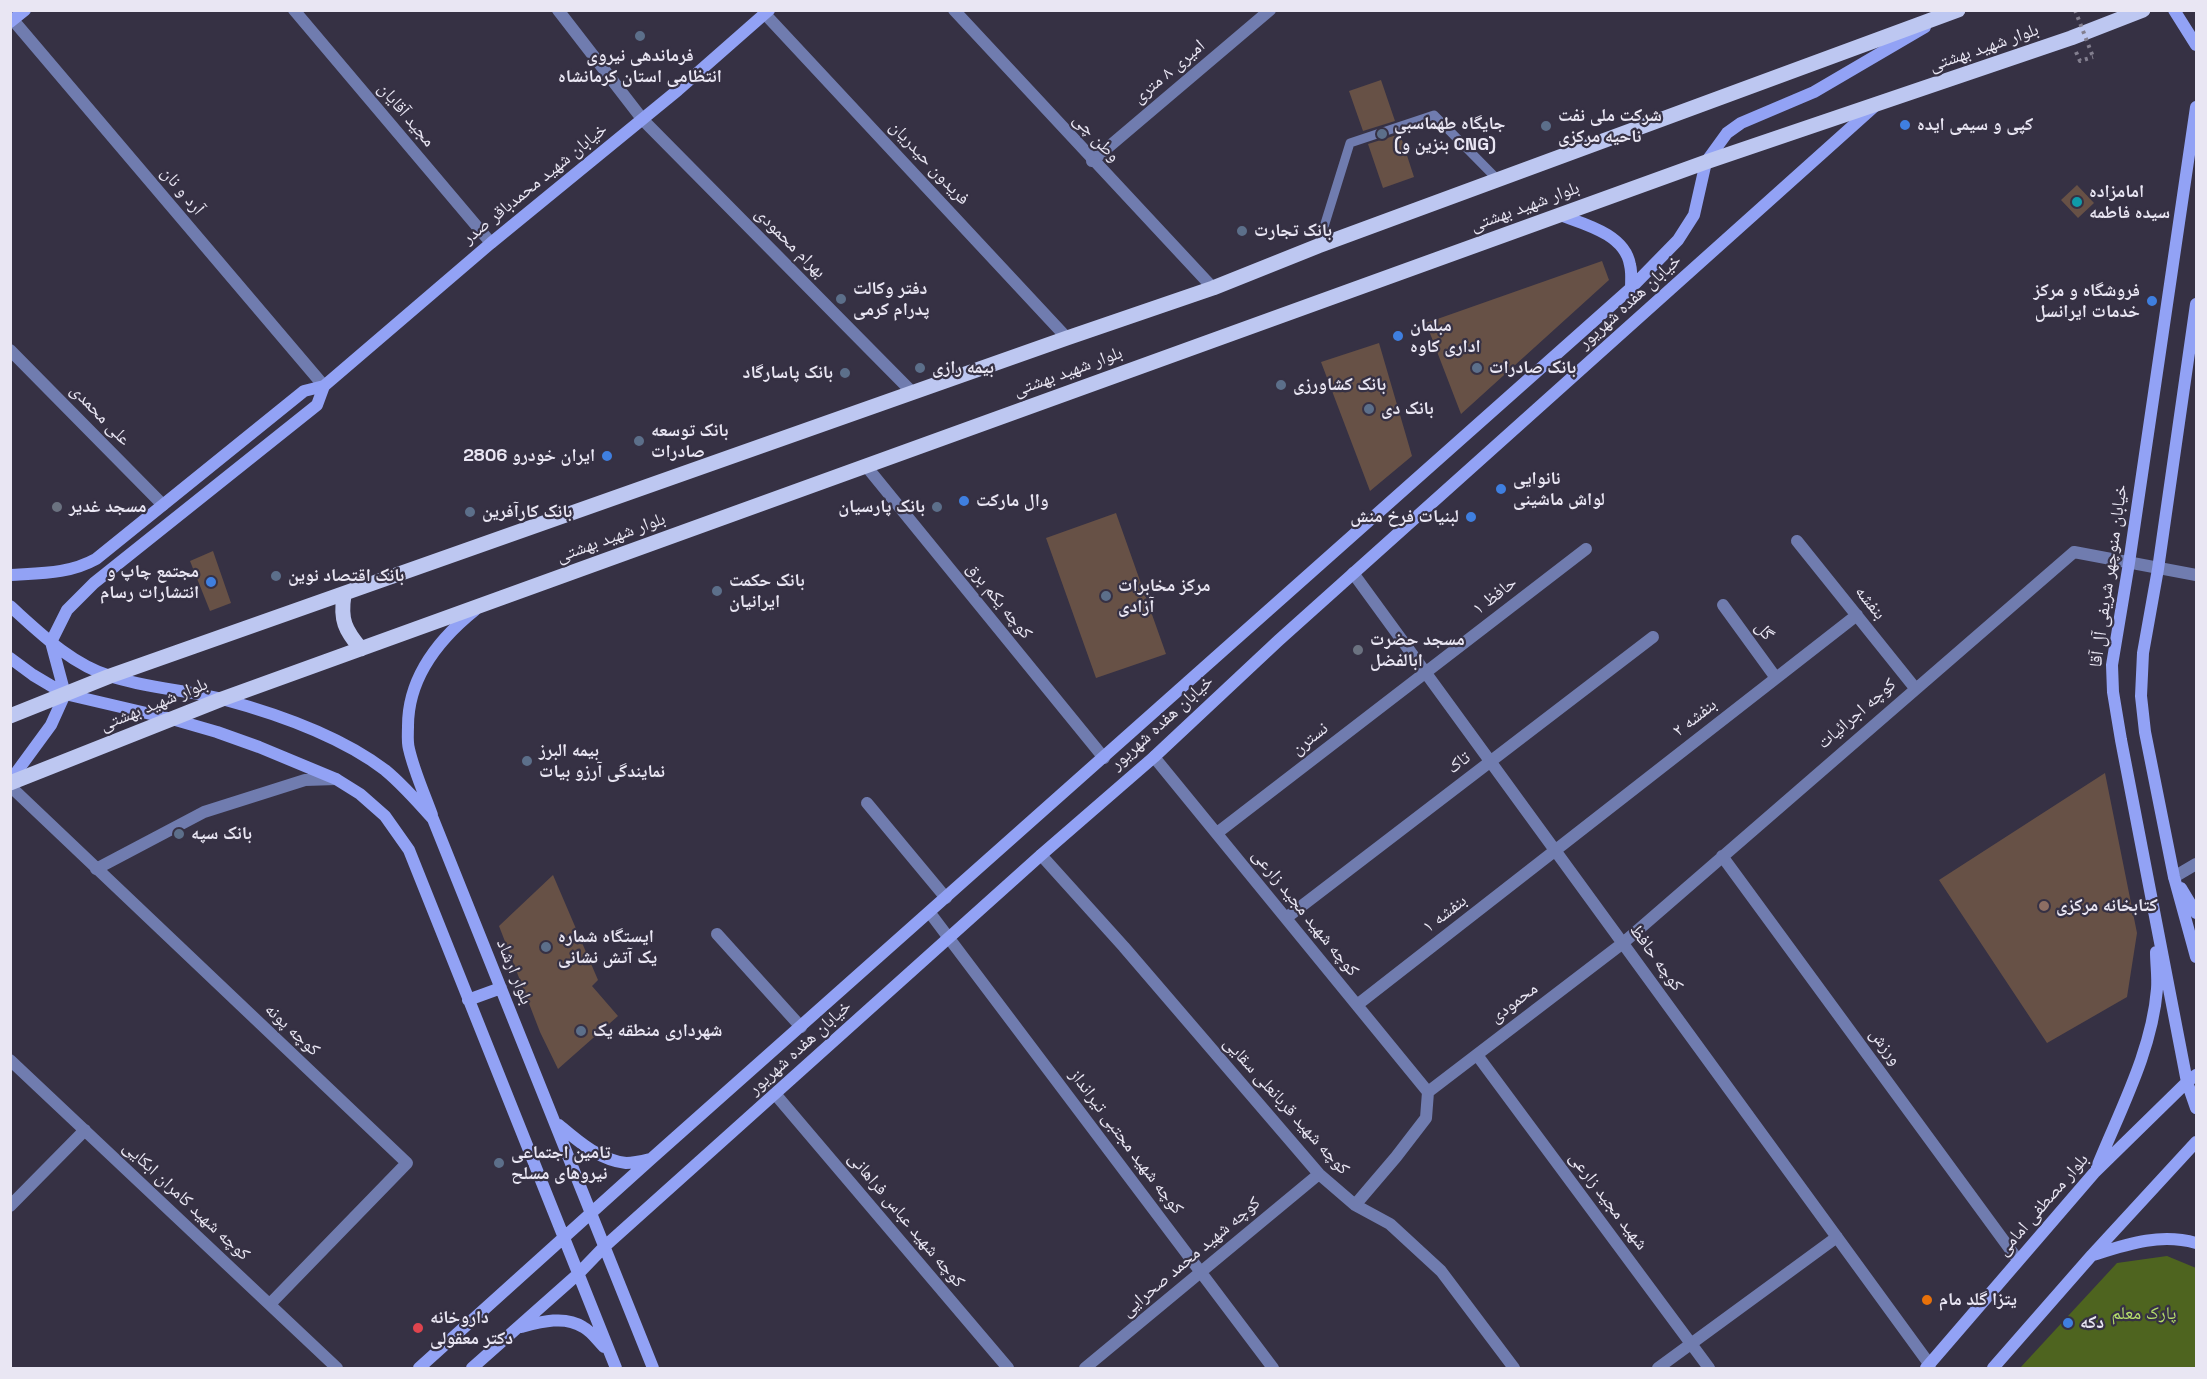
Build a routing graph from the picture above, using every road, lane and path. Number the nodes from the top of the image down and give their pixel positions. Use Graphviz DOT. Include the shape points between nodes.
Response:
graph roads {
  1 [pos="25,10"];
  2 [pos="294,10"];
  3 [pos="558,10"];
  4 [pos="954,10"];
  5 [pos="1270,10"];
  6 [pos="2075,10"];
  7 [pos="2143,10"];
  8 [pos="2174,10"];
  9 [pos="767,12"];
  10 [pos="1952,13"];
  11 [pos="12,21"];
  12 [pos="2196,45"];
  13 [pos="2080,61"];
  14 [pos="1876,105"];
  15 [pos="2196,107"];
  16 [pos="643,120"];
  17 [pos="1092,161"];
  18 [pos="1706,162"];
  19 [pos="1498,180"];
  20 [pos="1560,215"];
  21 [pos="491,243"];
  22 [pos="1318,246"];
  23 [pos="1213,288"];
  24 [pos="1631,288"];
  25 [pos="2196,304"];
  26 [pos="1066,338"];
  27 [pos="10,350"];
  28 [pos="324,386"];
  29 [pos="912,393"];
  30 [pos="866,466"];
  31 [pos="163,505"];
  32 [pos="1797,541"];
  33 [pos="1586,549"];
  34 [pos="2130,563"];
  35 [pos="2158,569"];
  36 [pos="1353,573"];
  37 [pos="10,575"];
  38 [pos="2196,575"];
  39 [pos="344,595"];
  40 [pos="1722,605"];
  41 [pos="10,606"];
  42 [pos="479,606"];
  43 [pos="1857,615"];
  44 [pos="1653,637"];
  45 [pos="51,642"];
  46 [pos="361,649"];
  47 [pos="10,658"];
  48 [pos="1425,672"];
  49 [pos="110,676"];
  50 [pos="1776,678"];
  51 [pos="1915,688"];
  52 [pos="64,694"];
  53 [pos="222,699"];
  54 [pos="10,716"];
  55 [pos="172,719"];
  56 [pos="1154,757"];
  57 [pos="1104,758"];
  58 [pos="1490,762"];
  59 [pos="336,779"];
  60 [pos="10,783"];
  61 [pos="867,803"];
  62 [pos="433,819"];
  63 [pos="1217,833"];
  64 [pos="1555,850"];
  65 [pos="1041,855"];
  66 [pos="1722,856"];
  67 [pos="2196,864"];
  68 [pos="96,869"];
  69 [pos="2174,877"];
  70 [pos="946,898"];
  71 [pos="2154,909"];
  72 [pos="2196,912"];
  73 [pos="930,913"];
  74 [pos="1286,918"];
  75 [pos="717,934"];
  76 [pos="950,937"];
  77 [pos="1623,943"];
  78 [pos="2196,957"];
  79 [pos="501,988"];
  80 [pos="468,1000"];
  81 [pos="1357,1005"];
  82 [pos="801,1027"];
  83 [pos="1477,1055"];
  84 [pos="10,1060"];
  85 [pos="2192,1079"];
  86 [pos="1428,1092"];
  87 [pos="776,1095"];
  88 [pos="2196,1107"];
  89 [pos="557,1123"];
  90 [pos="85,1130"];
  91 [pos="2196,1142"];
  92 [pos="651,1159"];
  93 [pos="2094,1173"];
  94 [pos="1319,1174"];
  95 [pos="1355,1205"];
  96 [pos="10,1206"];
  97 [pos="591,1213"];
  98 [pos="1837,1237"];
  99 [pos="564,1238"];
  100 [pos="2196,1243"];
  101 [pos="604,1247"];
  102 [pos="2092,1255"];
  103 [pos="2018,1260"];
  104 [pos="1201,1272"];
  105 [pos="578,1274"];
  106 [pos="270,1305"];
  107 [pos="517,1328"];
  108 [pos="1691,1344"];
  109 [pos="609,1351"];
  110 [pos="1928,1367"];
  111 [pos="337,1368"];
  112 [pos="419,1368"];
  113 [pos="472,1368"];
  114 [pos="616,1368"];
  115 [pos="653,1368"];
  116 [pos="1008,1368"];
  117 [pos="1085,1368"];
  118 [pos="1273,1368"];
  119 [pos="1514,1368"];
  120 [pos="1658,1368"];
  121 [pos="1709,1368"];
  122 [pos="1993,1368"];
  1 -- 11 [label="main road"];
  2 -- 21 [label="street, مجید آقایان"];
  3 -- 16 [label="street, بهرام محمودی"];
  4 -- 17 [label="street, وطن چی"];
  5 -- 17 [label="street, امیری ۸ متری"];
  6 -- 13 [label="path, bridge" via="2093,57"];
  7 -- 14 [label="main road, بلوار شهید بهشتی"];
  8 -- 12 [label="main road"];
  9 -- 16 [label="main road, خیابان شهید محمدباقر صدر"];
  9 -- 26 [label="street, فریدون حیدریان"];
  10 -- 18 [label="main road" via="1814,92 1741,123 1727,133"];
  10 -- 19 [label="main road, بلوار شهید بهشتی"];
  11 -- 28 [label="street, آرد و نان"];
  14 -- 18 [label="main road, بلوار شهید بهشتی"];
  14 -- 36 [label="main road, خیابان هفده شهریور"];
  15 -- 34 [label="main road, خیابان منوچهر شریفی آل آقا"];
  16 -- 21 [label="main road, خیابان شهید محمدباقر صدر"];
  16 -- 29 [label="street, بهرام محمودی"];
  17 -- 23 [label="street, وطن چی"];
  18 -- 20 [label="main road, بلوار شهید بهشتی"];
  18 -- 24 [label="main road, خیابان هفده شهریور" via="1694,216 1678,240"];
  19 -- 22 [label="main road, بلوار شهید بهشتی"];
  19 -- 22 [label="lane" via="1434,114 1350,143"];
  20 -- 24 [label="main road" via="1603,231 1620,246 1630,263"];
  20 -- 30 [label="main road, بلوار شهید بهشتی"];
  21 -- 28 [label="main road, خیابان شهید محمدباقر صدر"];
  22 -- 23 [label="main road, بلوار شهید بهشتی"];
  23 -- 26 [label="main road, بلوار شهید بهشتی"];
  24 -- 57 [label="main road, خیابان هفده شهریور"];
  25 -- 35 [label="main road"];
  26 -- 29 [label="main road, بلوار شهید بهشتی"];
  27 -- 31 [label="street, علی محمدی"];
  28 -- 31 [label="main road, خیابان شهید محمدباقر صدر" via="304,391"];
  28 -- 45 [label="main road, خیابان شهید محمدباقر صدر" via="317,405 94,584 67,610"];
  29 -- 39 [label="main road, بلوار شهید بهشتی"];
  30 -- 42 [label="main road, بلوار شهید بهشتی"];
  30 -- 57 [label="street, کوچه یکم برق"];
  31 -- 37 [label="main road, خیابان شهید محمدباقر صدر" via="82,567"];
  32 -- 43 [label="street, بنفشه"];
  33 -- 48 [label="street, حافظ ۱"];
  34 -- 35 [label="street"];
  34 -- 51 [label="street, کوچه اجرائیات" via="2074,552"];
  34 -- 71 [label="main road, خیابان منوچهر شریفی آل آقا" via="2112,665 2113,692"];
  35 -- 38 [label="street"];
  35 -- 69 [label="main road" via="2143,653 2141,696"];
  36 -- 48 [label="street, کوچه حافظ"];
  36 -- 56 [label="main road, خیابان هفده شهریور"];
  39 -- 46 [label="main road" via="344,623"];
  39 -- 49 [label="main road, بلوار شهید بهشتی"];
  40 -- 50 [label="street, گل"];
  41 -- 45 [label="main road, بلوار ارشاد"];
  42 -- 46 [label="main road, بلوار شهید بهشتی"];
  42 -- 62 [label="main road" via="452,628 428,658 412,692 408,747"];
  43 -- 50 [label="street, بنفشه ۲"];
  43 -- 51 [label="street, بنفشه"];
  44 -- 58 [label="street, تاک"];
  45 -- 49 [label="main road, بلوار ارشاد"];
  45 -- 52 [label="main road"];
  46 -- 53 [label="main road, بلوار شهید بهشتی"];
  47 -- 52 [label="main road"];
  48 -- 58 [label="street, کوچه حافظ"];
  48 -- 63 [label="street, نسترن"];
  49 -- 52 [label="main road, بلوار شهید بهشتی"];
  49 -- 53 [label="main road, بلوار ارشاد"];
  50 -- 64 [label="street, بنفشه ۲"];
  51 -- 66 [label="street, کوچه اجرائیات"];
  52 -- 54 [label="main road, بلوار شهید بهشتی"];
  52 -- 55 [label="main road"];
  52 -- 60 [label="main road" via="51,725"];
  53 -- 55 [label="main road, بلوار شهید بهشتی"];
  53 -- 62 [label="main road, بلوار ارشاد" via="279,717 367,758 386,771"];
  55 -- 59 [label="main road" via="259,747"];
  55 -- 60 [label="main road, بلوار شهید بهشتی"];
  56 -- 63 [label="street, کوچه شهید مجید زارعی"];
  56 -- 65 [label="main road, خیابان هفده شهریور"];
  57 -- 70 [label="main road, خیابان هفده شهریور"];
  58 -- 64 [label="street, کوچه حافظ"];
  58 -- 74 [label="street, تاک"];
  59 -- 68 [label="street" via="305,780 204,812"];
  59 -- 80 [label="main road" via="384,816 409,850"];
  60 -- 68 [label="street, کوچه پونه"];
  61 -- 70 [label="street"];
  62 -- 79 [label="main road, بلوار ارشاد"];
  63 -- 74 [label="street, کوچه شهید مجید زارعی"];
  64 -- 77 [label="street, کوچه حافظ"];
  64 -- 81 [label="street, بنفشه ۱"];
  65 -- 76 [label="main road, خیابان هفده شهریور"];
  65 -- 94 [label="street, کوچه شهید قربانعلی سقایی"];
  66 -- 77 [label="street, کوچه اجرائیات"];
  66 -- 103 [label="street, ورزش"];
  67 -- 69 [label="street"];
  68 -- 106 [label="street, کوچه پونه" via="407,1163"];
  69 -- 72 [label="main road"];
  69 -- 78 [label="main road"];
  70 -- 73 [label="main road, خیابان هفده شهریور"];
  71 -- 85 [label="main road, خیابان منوچهر شریفی آل آقا"];
  71 -- 93 [label="main road" via="2157,988 2149,1035"];
  73 -- 76 [label="street, کوچه شهید مجتبی تیرانداز"];
  73 -- 82 [label="main road, خیابان هفده شهریور"];
  74 -- 81 [label="street, کوچه شهید مجید زارعی"];
  75 -- 82 [label="street"];
  76 -- 87 [label="main road, خیابان هفده شهریور"];
  76 -- 104 [label="street, کوچه شهید مجتبی تیرانداز"];
  77 -- 83 [label="street, محمودی"];
  77 -- 98 [label="street, کوچه حافظ"];
  79 -- 80 [label="main road"];
  79 -- 89 [label="main road, بلوار ارشاد"];
  80 -- 99 [label="main road"];
  81 -- 86 [label="street, کوچه شهید مجید زارعی"];
  82 -- 92 [label="main road, خیابان هفده شهریور"];
  83 -- 86 [label="street, محمودی"];
  83 -- 108 [label="street, شهید مجید زارعی"];
  84 -- 90 [label="street, کوچه شهید کامران ابکایی"];
  85 -- 88 [label="main road, خیابان منوچهر شریفی آل آقا"];
  85 -- 93 [label="main road, بلوار مصطفی امامی"];
  86 -- 95 [label="street" via="1426,1118"];
  87 -- 101 [label="main road, خیابان هفده شهریور"];
  87 -- 116 [label="street, کوچه شهید عباس فراهانی"];
  89 -- 92 [label="main road" via="585,1147 607,1158 627,1163"];
  89 -- 97 [label="main road, بلوار ارشاد"];
  90 -- 96 [label="street"];
  90 -- 106 [label="street, کوچه شهید کامران ابکایی"];
  91 -- 102 [label="main road"];
  92 -- 97 [label="main road, خیابان هفده شهریور"];
  93 -- 103 [label="main road, بلوار مصطفی امامی"];
  94 -- 95 [label="street, کوچه شهید قربانعلی سقایی"];
  94 -- 104 [label="street, کوچه شهید محمد صحرایی"];
  95 -- 119 [label="street, کوچه شهید قربانعلی سقایی" via="1390,1224 1442,1271"];
  97 -- 99 [label="main road, خیابان هفده شهریور"];
  97 -- 101 [label="main road, بلوار ارشاد"];
  98 -- 108 [label="street"];
  98 -- 110 [label="street, کوچه حافظ"];
  99 -- 105 [label="main road"];
  99 -- 112 [label="main road, خیابان هفده شهریور"];
  100 -- 102 [label="main road" via="2165,1238"];
  101 -- 105 [label="main road, خیابان هفده شهریور"];
  101 -- 115 [label="main road, بلوار ارشاد"];
  102 -- 122 [label="main road"];
  103 -- 110 [label="main road, بلوار مصطفی امامی"];
  104 -- 117 [label="street, کوچه شهید محمد صحرایی"];
  104 -- 118 [label="street, کوچه شهید مجتبی تیرانداز"];
  105 -- 107 [label="main road, خیابان هفده شهریور"];
  105 -- 109 [label="main road"];
  106 -- 111 [label="street, کوچه شهید کامران ابکایی"];
  107 -- 109 [label="main road" via="568,1321 583,1327"];
  107 -- 113 [label="main road, خیابان هفده شهریور"];
  108 -- 120 [label="street"];
  108 -- 121 [label="street, شهید مجید زارعی"];
  109 -- 114 [label="main road"];
}
